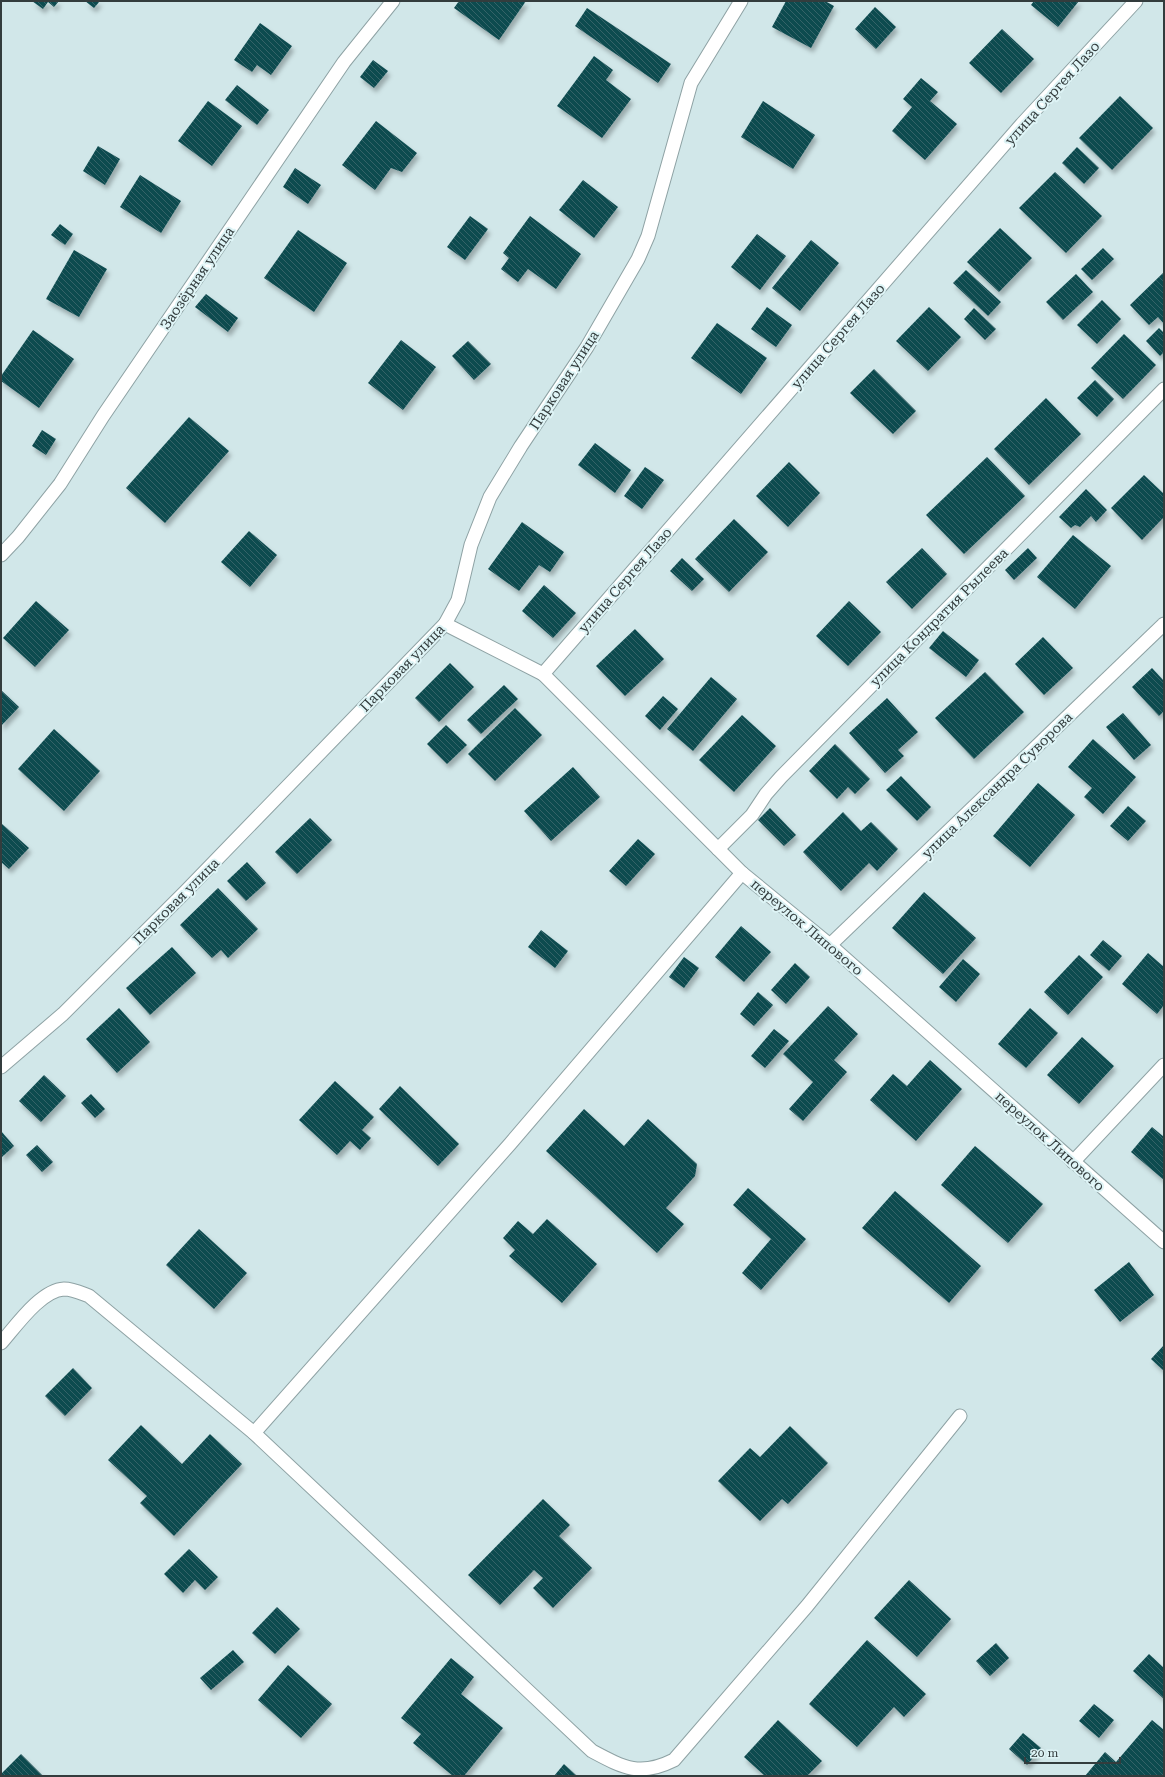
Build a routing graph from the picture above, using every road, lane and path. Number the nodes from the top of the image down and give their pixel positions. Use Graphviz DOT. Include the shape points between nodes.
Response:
graph roads {
  1 [pos="393,1"];
  2 [pos="741,1"];
  3 [pos="1136,1"];
  4 [pos="1164,389"];
  5 [pos="1,555"];
  6 [pos="445,624"];
  7 [pos="1164,624"];
  8 [pos="543,674"];
  9 [pos="718,849"];
  10 [pos="742,873"];
  11 [pos="830,945"];
  12 [pos="1164,1065"];
  13 [pos="1,1067"];
  14 [pos="1073,1162"];
  15 [pos="1164,1242"];
  16 [pos="1,1343"];
  17 [pos="960,1416"];
  18 [pos="254,1433"];
  1 -- 5 [label="lane, Заозёрная улица" via="344,62 103,416 60,484"];
  2 -- 6 [label="lane, Парковая улица" via="691,83 648,236 638,259 587,347 490,497 471,545 458,600"];
  3 -- 8 [label="lane, улица Сергея Лазо" via="1017,130"];
  4 -- 9 [label="lane, улица Кондратия Рылеева" via="781,777 752,815"];
  6 -- 8 [label="lane, переулок Липового"];
  6 -- 13 [label="lane, Парковая улица" via="153,925 63,1014"];
  7 -- 11 [label="lane, улица Александра Суворова"];
  8 -- 9 [label="lane, переулок Липового"];
  9 -- 10 [label="lane, переулок Липового"];
  10 -- 11 [label="lane, переулок Липового"];
  10 -- 18 [label="lane" via="510,1144"];
  11 -- 14 [label="lane, переулок Липового"];
  12 -- 14 [label="lane"];
  14 -- 15 [label="lane, переулок Липового"];
  16 -- 18 [label="lane" via="42,1298 64,1289 78,1291 88,1296"];
  17 -- 18 [label="lane" via="807,1606 674,1760 658,1767 639,1769 620,1766 592,1750"];
}
